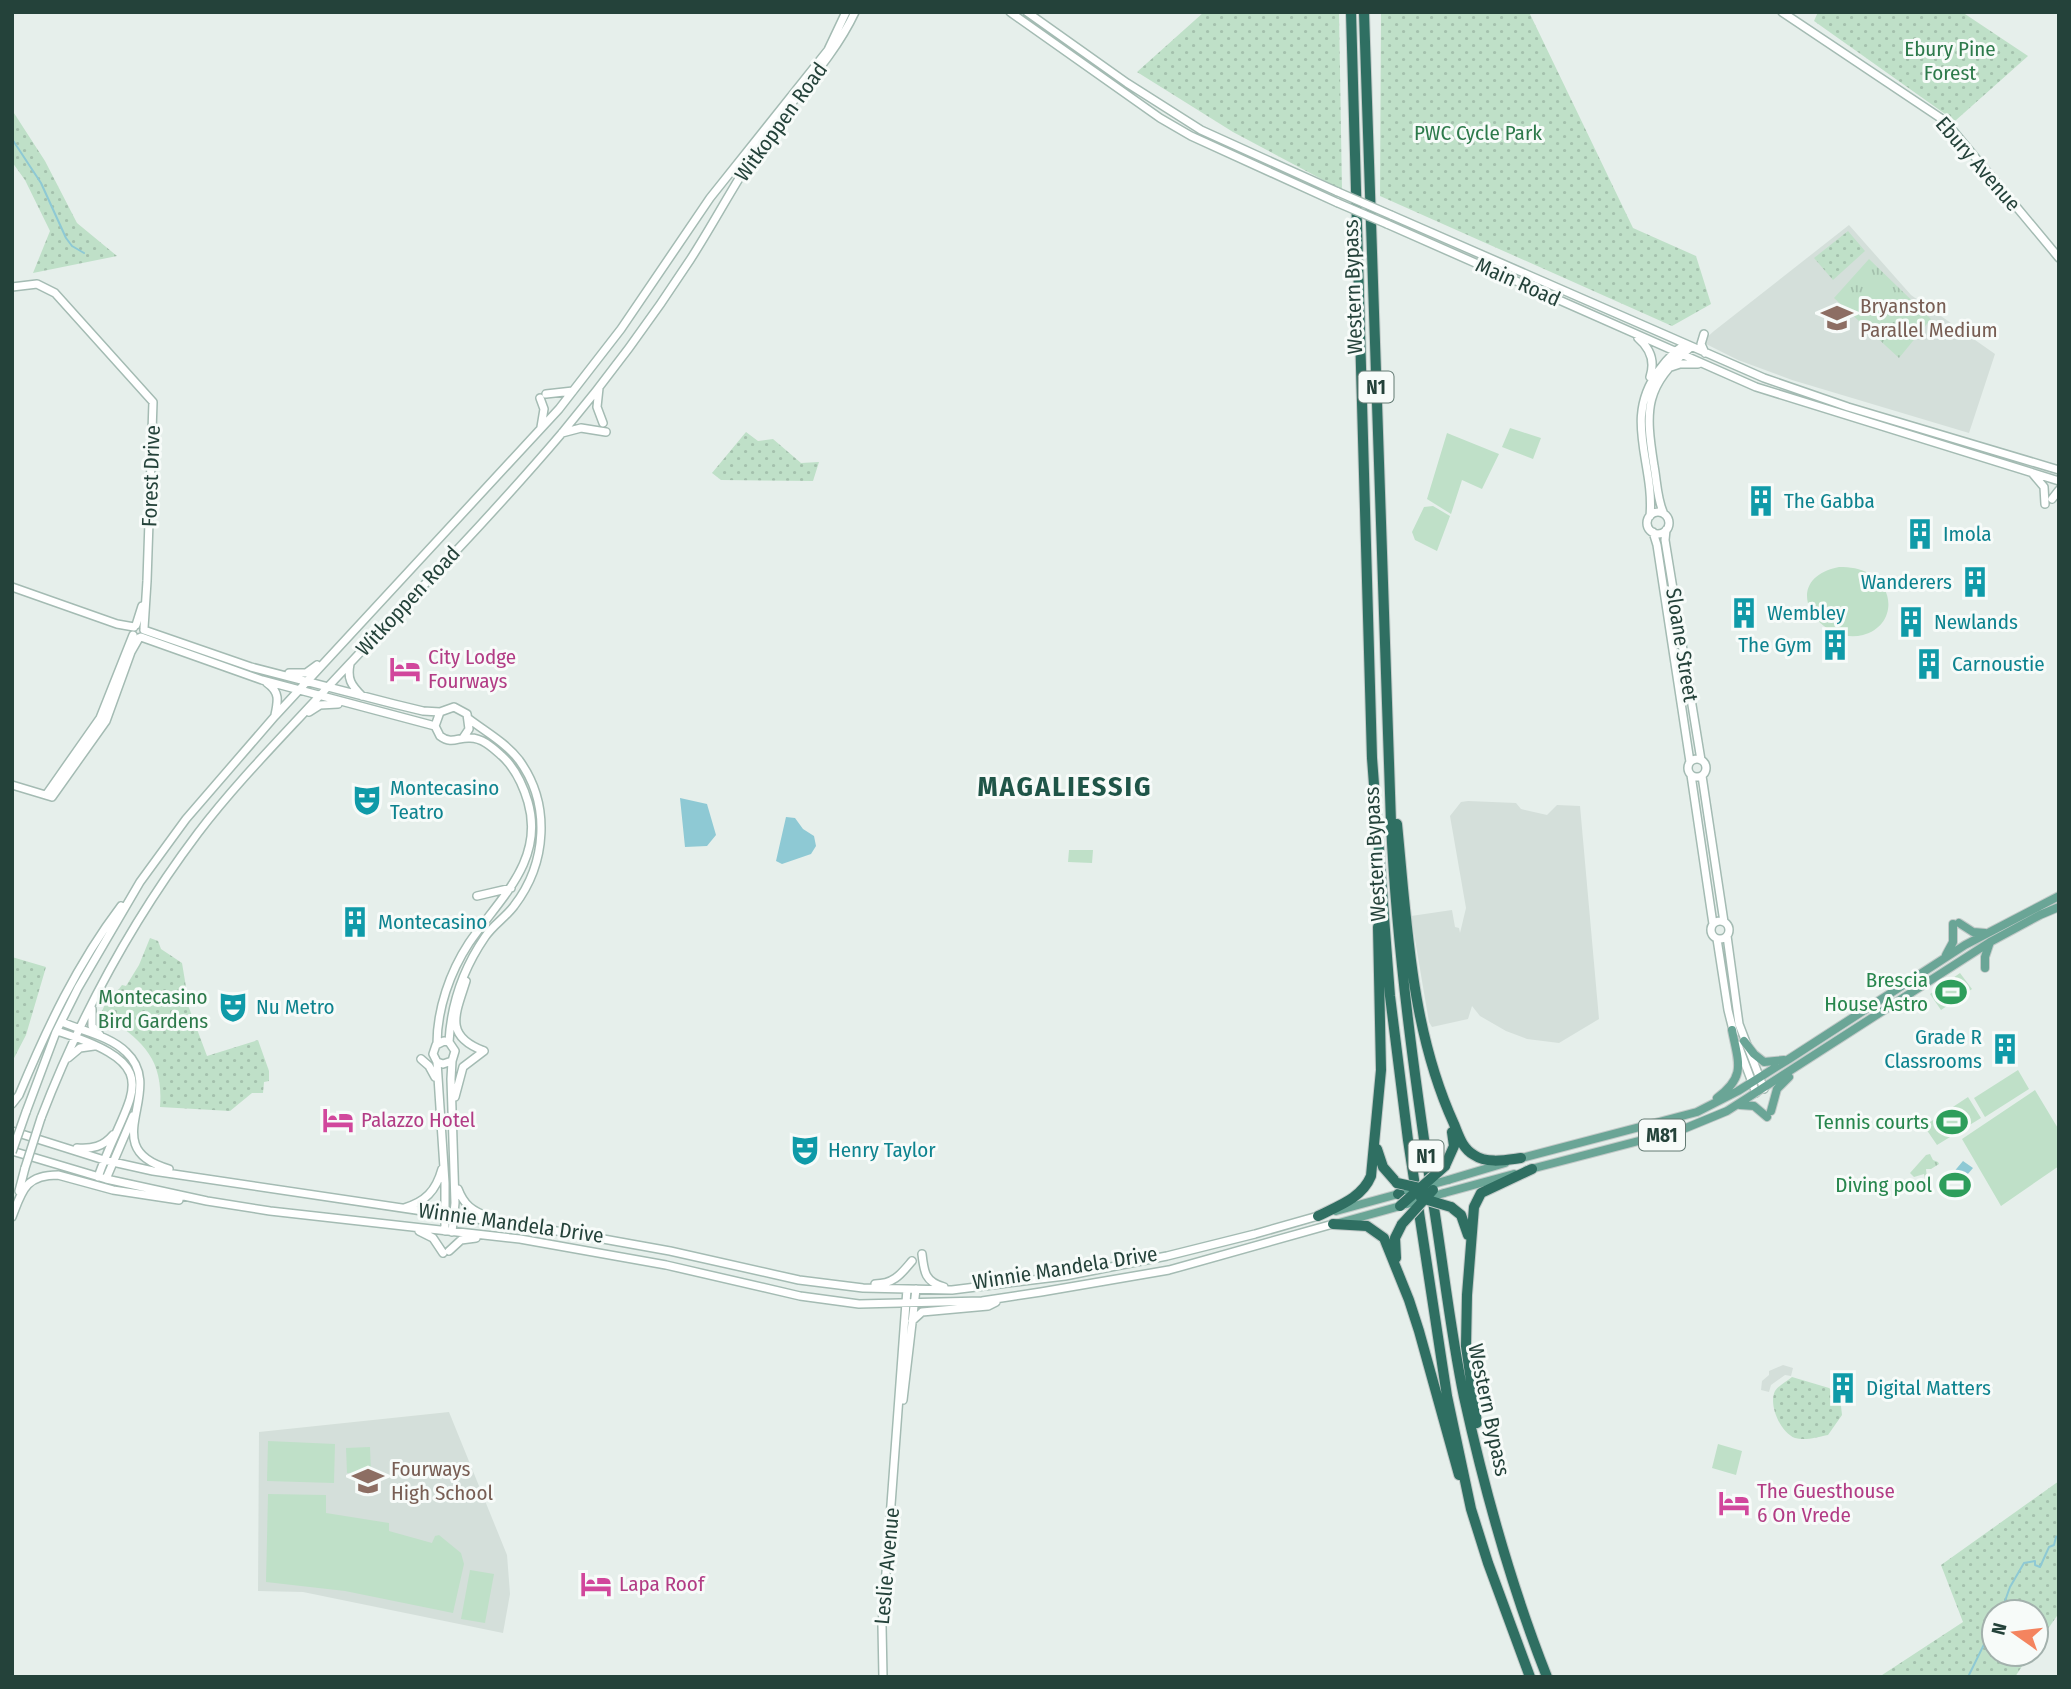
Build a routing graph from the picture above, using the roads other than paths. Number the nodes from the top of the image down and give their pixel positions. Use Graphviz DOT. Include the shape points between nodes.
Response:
graph roads {
  1 [pos="846,12"];
  2 [pos="855,12"];
  3 [pos="1010,12"];
  4 [pos="1027,12"];
  5 [pos="1351,12"];
  6 [pos="1364,12"];
  7 [pos="1783,12"];
  8 [pos="2059,258"];
  9 [pos="12,288"];
  10 [pos="1634,334"];
  11 [pos="1704,334"];
  12 [pos="1688,345"];
  13 [pos="1678,353"];
  14 [pos="1707,354"];
  15 [pos="1702,364"];
  16 [pos="1668,368"];
  17 [pos="599,387"];
  18 [pos="573,391"];
  19 [pos="1643,397"];
  20 [pos="603,423"];
  21 [pos="540,431"];
  22 [pos="606,432"];
  23 [pos="562,433"];
  24 [pos="2058,468"];
  25 [pos="2030,472"];
  26 [pos="2057,480"];
  27 [pos="2059,490"];
  28 [pos="2052,499"];
  29 [pos="2045,504"];
  30 [pos="1664,514"];
  31 [pos="1650,516"];
  32 [pos="1666,530"];
  33 [pos="1653,532"];
  34 [pos="1667,549"];
  35 [pos="1659,554"];
  36 [pos="1669,562"];
  37 [pos="1662,575"];
  38 [pos="12,589"];
  39 [pos="1673,591"];
  40 [pos="1670,625"];
  41 [pos="138,632"];
  42 [pos="349,635"];
  43 [pos="350,663"];
  44 [pos="251,667"];
  45 [pos="262,680"];
  46 [pos="306,682"];
  47 [pos="328,687"];
  48 [pos="298,691"];
  49 [pos="320,696"];
  50 [pos="363,696"];
  51 [pos="349,704"];
  52 [pos="440,712"];
  53 [pos="275,716"];
  54 [pos="469,719"];
  55 [pos="296,721"];
  56 [pos="435,726"];
  57 [pos="463,738"];
  58 [pos="1372,758"];
  59 [pos="1701,760"];
  60 [pos="1390,761"];
  61 [pos="1690,762"];
  62 [pos="1691,775"];
  63 [pos="1702,776"];
  64 [pos="12,783"];
  65 [pos="140,882"];
  66 [pos="512,887"];
  67 [pos="477,896"];
  68 [pos="2059,896"];
  69 [pos="2059,908"];
  70 [pos="1724,922"];
  71 [pos="1713,924"];
  72 [pos="1986,933"];
  73 [pos="1727,936"];
  74 [pos="1717,939"];
  75 [pos="1990,942"];
  76 [pos="1945,957"];
  77 [pos="472,961"];
  78 [pos="1985,968"];
  79 [pos="100,985"];
  80 [pos="62,1022"];
  81 [pos="1732,1030"];
  82 [pos="57,1031"];
  83 [pos="77,1034"];
  84 [pos="105,1040"];
  85 [pos="1744,1041"];
  86 [pos="449,1042"];
  87 [pos="437,1044"];
  88 [pos="98,1046"];
  89 [pos="421,1059"];
  90 [pos="1789,1059"];
  91 [pos="1810,1059"];
  92 [pos="452,1061"];
  93 [pos="437,1062"];
  94 [pos="60,1068"];
  95 [pos="1756,1080"];
  96 [pos="439,1091"];
  97 [pos="1760,1091"];
  98 [pos="12,1104"];
  99 [pos="1738,1105"];
  100 [pos="137,1106"];
  101 [pos="1697,1112"];
  102 [pos="1449,1114"];
  103 [pos="452,1117"];
  104 [pos="118,1130"];
  105 [pos="12,1131"];
  106 [pos="1376,1142"];
  107 [pos="62,1147"];
  108 [pos="12,1151"];
  109 [pos="1521,1158"];
  110 [pos="108,1161"];
  111 [pos="443,1162"];
  112 [pos="1532,1169"];
  113 [pos="455,1171"];
  114 [pos="102,1178"];
  115 [pos="211,1181"];
  116 [pos="1449,1186"];
  117 [pos="1398,1188"];
  118 [pos="1422,1194"];
  119 [pos="1411,1196"];
  120 [pos="207,1201"];
  121 [pos="1400,1206"];
  122 [pos="399,1208"];
  123 [pos="450,1215"];
  124 [pos="1318,1216"];
  125 [pos="12,1217"];
  126 [pos="509,1223"];
  127 [pos="1334,1224"];
  128 [pos="406,1227"];
  129 [pos="448,1232"];
  130 [pos="487,1235"];
  131 [pos="1470,1246"];
  132 [pos="922,1254"];
  133 [pos="912,1261"];
  134 [pos="1399,1272"];
  135 [pos="840,1286"];
  136 [pos="912,1289"];
  137 [pos="952,1290"];
  138 [pos="999,1299"];
  139 [pos="910,1304"];
  140 [pos="911,1323"];
  141 [pos="894,1455"];
  142 [pos="1471,1509"];
  143 [pos="1501,1547"];
  144 [pos="883,1677"];
  145 [pos="1530,1677"];
  146 [pos="1547,1677"];
  1 -- 18 [label="main road, Witkoppen Road" via="828,50 710,198"];
  2 -- 17 [label="main road, Witkoppen Road" via="842,38 758,148 657,310"];
  3 -- 10 [label="main road, Main Road, bridge" via="1191,136"];
  4 -- 12 [label="main road, Main Road, bridge" via="1201,131"];
  5 -- 58 [label="highway, Western Bypass / N1"];
  6 -- 60 [label="highway, Western Bypass / N1"];
  7 -- 8 [label="main road, Ebury Avenue" via="1945,121"];
  9 -- 41 [label="main road, Forest Drive" via="42,286 55,293 153,402 147,586"];
  10 -- 13 [label="main road, Main Road"];
  10 -- 19 [label="main road" via="1653,361"];
  11 -- 14 [label="main road"];
  12 -- 13 [label="main road"];
  12 -- 14 [label="main road, Main Road"];
  13 -- 15 [label="main road, Main Road"];
  13 -- 16 [label="main road"];
  13 -- 19 [label="main road" via="1655,375"];
  14 -- 24 [label="main road, Main Road" via="1820,398"];
  15 -- 16 [label="main road"];
  15 -- 25 [label="main road, Main Road" via="1771,392"];
  16 -- 30 [label="main road" via="1654,392 1649,416"];
  17 -- 20 [label="main road" via="597,407"];
  17 -- 23 [label="main road, Witkoppen Road"];
  18 -- 21 [label="main road, Witkoppen Road"];
  18 -- 21 [label="main road" via="543,396"];
  19 -- 31 [label="main road" via="1640,424"];
  21 -- 42 [label="main road, Witkoppen Road"];
  22 -- 23 [label="main road" via="581,428"];
  23 -- 43 [label="main road, Witkoppen Road"];
  24 -- 26 [label="main road"];
  25 -- 26 [label="main road, Main Road"];
  25 -- 29 [label="main road" via="2043,484"];
  27 -- 28 [label="main road"];
  30 -- 31 [label="main road"];
  30 -- 32 [label="main road" via="1669,521"];
  31 -- 33 [label="main road" via="1648,526"];
  32 -- 33 [label="main road"];
  32 -- 34 [label="main road, Sloane Street"];
  33 -- 35 [label="main road, Sloane Street"];
  34 -- 35 [label="main road"];
  34 -- 36 [label="main road, Sloane Street"];
  35 -- 37 [label="main road, Sloane Street"];
  36 -- 37 [label="main road"];
  36 -- 39 [label="main road, Sloane Street"];
  37 -- 40 [label="main road, Sloane Street"];
  38 -- 41 [label="main road"];
  39 -- 40 [label="main road" via="1674,623"];
  39 -- 59 [label="main road, Sloane Street"];
  40 -- 61 [label="main road, Sloane Street"];
  41 -- 44 [label="main road"];
  41 -- 45 [label="main road"];
  41 -- 64 [label="main road, Forest Drive" via="100,718 50,794"];
  42 -- 44 [label="main road" via="306,673"];
  42 -- 46 [label="main road, Witkoppen Road"];
  43 -- 47 [label="main road, Witkoppen Road"];
  43 -- 50 [label="main road" via="350,684"];
  44 -- 46 [label="main road"];
  45 -- 48 [label="main road"];
  45 -- 53 [label="main road" via="278,696"];
  46 -- 47 [label="main road"];
  46 -- 48 [label="main road, Witkoppen Road"];
  47 -- 49 [label="main road, Witkoppen Road"];
  47 -- 50 [label="main road"];
  48 -- 49 [label="main road"];
  48 -- 53 [label="main road, Witkoppen Road"];
  49 -- 51 [label="main road"];
  49 -- 55 [label="main road, Witkoppen Road"];
  50 -- 52 [label="main road"];
  51 -- 55 [label="main road" via="320,705"];
  51 -- 56 [label="main road"];
  52 -- 54 [label="main road" via="454,707"];
  52 -- 56 [label="main road"];
  53 -- 65 [label="main road, Witkoppen Road" via="186,819"];
  54 -- 57 [label="main road"];
  54 -- 77 [label="main road" via="518,760 536,793 541,823 539,855 524,891 485,937"];
  55 -- 79 [label="main road, Witkoppen Road" via="200,831"];
  56 -- 57 [label="main road" via="444,739"];
  57 -- 66 [label="main road" via="480,740 503,757 526,795 529,852"];
  58 -- 106 [label="highway" via="1381,1070"];
  58 -- 142 [label="highway, Western Bypass / N1" via="1390,996 1408,1140 1447,1396"];
  59 -- 61 [label="main road"];
  59 -- 63 [label="main road" via="1706,767"];
  60 -- 102 [label="highway" via="1418,1012"];
  60 -- 143 [label="highway, Western Bypass / N1" via="1394,898 1414,1077 1464,1396"];
  61 -- 62 [label="main road"];
  62 -- 63 [label="main road"];
  62 -- 71 [label="main road"];
  63 -- 70 [label="main road"];
  65 -- 80 [label="main road, Witkoppen Road"];
  65 -- 98 [label="main road" via="72,981"];
  66 -- 67 [label="main road"];
  66 -- 87 [label="main road" via="468,945 454,973"];
  68 -- 72 [label="main road, Winnie Mandela Drive / M81"];
  69 -- 75 [label="main road, Winnie Mandela Drive / M81"];
  70 -- 71 [label="main road"];
  70 -- 73 [label="main road"];
  71 -- 74 [label="main road" via="1711,932"];
  72 -- 76 [label="main road, Winnie Mandela Drive / M81"];
  72 -- 76 [label="main road" via="1956,924"];
  73 -- 74 [label="main road"];
  73 -- 85 [label="main road"];
  74 -- 81 [label="main road"];
  75 -- 78 [label="main road"];
  75 -- 91 [label="main road, Winnie Mandela Drive / M81"];
  76 -- 90 [label="main road, Winnie Mandela Drive / M81"];
  77 -- 86 [label="main road" via="454,1002"];
  77 -- 103 [label="main road" via="456,1027 461,1039 484,1051 463,1067"];
  79 -- 83 [label="main road, Witkoppen Road"];
  79 -- 84 [label="main road" via="91,1022"];
  80 -- 82 [label="main road, Witkoppen Road"];
  80 -- 83 [label="main road"];
  81 -- 95 [label="main road"];
  81 -- 101 [label="main road" via="1737,1078"];
  82 -- 83 [label="main road"];
  82 -- 108 [label="main road, Witkoppen Road, bridge"];
  83 -- 84 [label="main road"];
  83 -- 88 [label="main road"];
  83 -- 94 [label="main road, Witkoppen Road"];
  84 -- 100 [label="main road" via="120,1046 135,1062 141,1078"];
  85 -- 90 [label="main road" via="1764,1062"];
  85 -- 95 [label="main road"];
  86 -- 87 [label="main road"];
  86 -- 92 [label="main road" via="455,1051"];
  87 -- 93 [label="main road" via="433,1054"];
  88 -- 94 [label="main road" via="80,1048"];
  88 -- 104 [label="main road" via="123,1060 133,1079"];
  89 -- 96 [label="main road" via="434,1074"];
  90 -- 95 [label="main road, Winnie Mandela Drive / M81"];
  91 -- 97 [label="main road, Winnie Mandela Drive / M81"];
  91 -- 99 [label="main road" via="1777,1089 1769,1114 1754,1106"];
  92 -- 93 [label="main road"];
  92 -- 103 [label="main road"];
  93 -- 96 [label="main road"];
  94 -- 125 [label="main road, Witkoppen Road, bridge"];
  95 -- 97 [label="main road"];
  95 -- 101 [label="main road, Winnie Mandela Drive / M81"];
  96 -- 111 [label="main road"];
  97 -- 99 [label="main road, Winnie Mandela Drive / M81"];
  99 -- 112 [label="main road, Winnie Mandela Drive / M81" via="1681,1130"];
  100 -- 110 [label="main road"];
  100 -- 115 [label="main road" via="133,1137 143,1157 157,1166"];
  101 -- 109 [label="main road, Winnie Mandela Drive / M81"];
  102 -- 109 [label="highway" via="1472,1155 1491,1161"];
  102 -- 118 [label="highway, bridge" via="1454,1146 1445,1166"];
  103 -- 113 [label="main road"];
  104 -- 107 [label="main road" via="94,1148"];
  104 -- 110 [label="main road"];
  105 -- 107 [label="main road, Winnie Mandela Drive"];
  106 -- 117 [label="highway" via="1383,1167"];
  106 -- 124 [label="highway" via="1365,1187"];
  107 -- 110 [label="main road, Winnie Mandela Drive"];
  108 -- 114 [label="main road, Winnie Mandela Drive"];
  109 -- 116 [label="main road, Winnie Mandela Drive / M81"];
  110 -- 114 [label="main road"];
  110 -- 115 [label="main road, Winnie Mandela Drive"];
  111 -- 122 [label="main road" via="431,1194"];
  111 -- 123 [label="main road"];
  112 -- 116 [label="main road, Winnie Mandela Drive / M81"];
  112 -- 131 [label="highway" via="1481,1192 1474,1207"];
  113 -- 123 [label="main road"];
  113 -- 126 [label="main road" via="458,1190 470,1209"];
  114 -- 120 [label="main road, Winnie Mandela Drive"];
  115 -- 122 [label="main road, Winnie Mandela Drive"];
  116 -- 118 [label="main road, Winnie Mandela Drive / M81, bridge"];
  116 -- 118 [label="highway, bridge"];
  117 -- 118 [label="highway, bridge"];
  117 -- 119 [label="highway, bridge"];
  117 -- 124 [label="main road, Winnie Mandela Drive"];
  118 -- 119 [label="highway, bridge"];
  118 -- 121 [label="main road, Winnie Mandela Drive / M81, bridge"];
  118 -- 131 [label="highway, bridge" via="1461,1215"];
  118 -- 134 [label="highway, bridge" via="1394,1243"];
  119 -- 121 [label="highway, bridge"];
  120 -- 125 [label="main road" via="144,1196 47,1175 26,1186"];
  120 -- 128 [label="main road, Winnie Mandela Drive"];
  121 -- 127 [label="main road, Winnie Mandela Drive / M81"];
  122 -- 123 [label="main road, Winnie Mandela Drive"];
  123 -- 126 [label="main road, Winnie Mandela Drive"];
  123 -- 129 [label="main road"];
  124 -- 137 [label="main road, Winnie Mandela Drive" via="1167,1256 1066,1276"];
  126 -- 135 [label="main road, Winnie Mandela Drive"];
  127 -- 134 [label="highway" via="1367,1226 1380,1233"];
  127 -- 138 [label="main road, Winnie Mandela Drive" via="1169,1270"];
  128 -- 129 [label="main road, Winnie Mandela Drive"];
  128 -- 130 [label="main road" via="433,1238 446,1252 461,1240"];
  129 -- 130 [label="main road, Winnie Mandela Drive"];
  130 -- 139 [label="main road, Winnie Mandela Drive" via="609,1253 800,1296 859,1304"];
  131 -- 143 [label="highway" via="1466,1346"];
  132 -- 137 [label="main road" via="929,1281"];
  133 -- 135 [label="main road" via="888,1283"];
  134 -- 142 [label="highway"];
  135 -- 136 [label="main road, Winnie Mandela Drive"];
  136 -- 137 [label="main road, Winnie Mandela Drive"];
  136 -- 139 [label="main road, Leslie Avenue"];
  138 -- 139 [label="main road, Winnie Mandela Drive"];
  138 -- 140 [label="main road" via="988,1306 922,1312"];
  139 -- 140 [label="main road, Leslie Avenue"];
  139 -- 141 [label="main road, Leslie Avenue"];
  140 -- 141 [label="main road, Leslie Avenue"];
  141 -- 144 [label="main road, Leslie Avenue" via="881,1626"];
  142 -- 145 [label="highway, Western Bypass / N1"];
  143 -- 146 [label="highway, Western Bypass / N1"];
}
